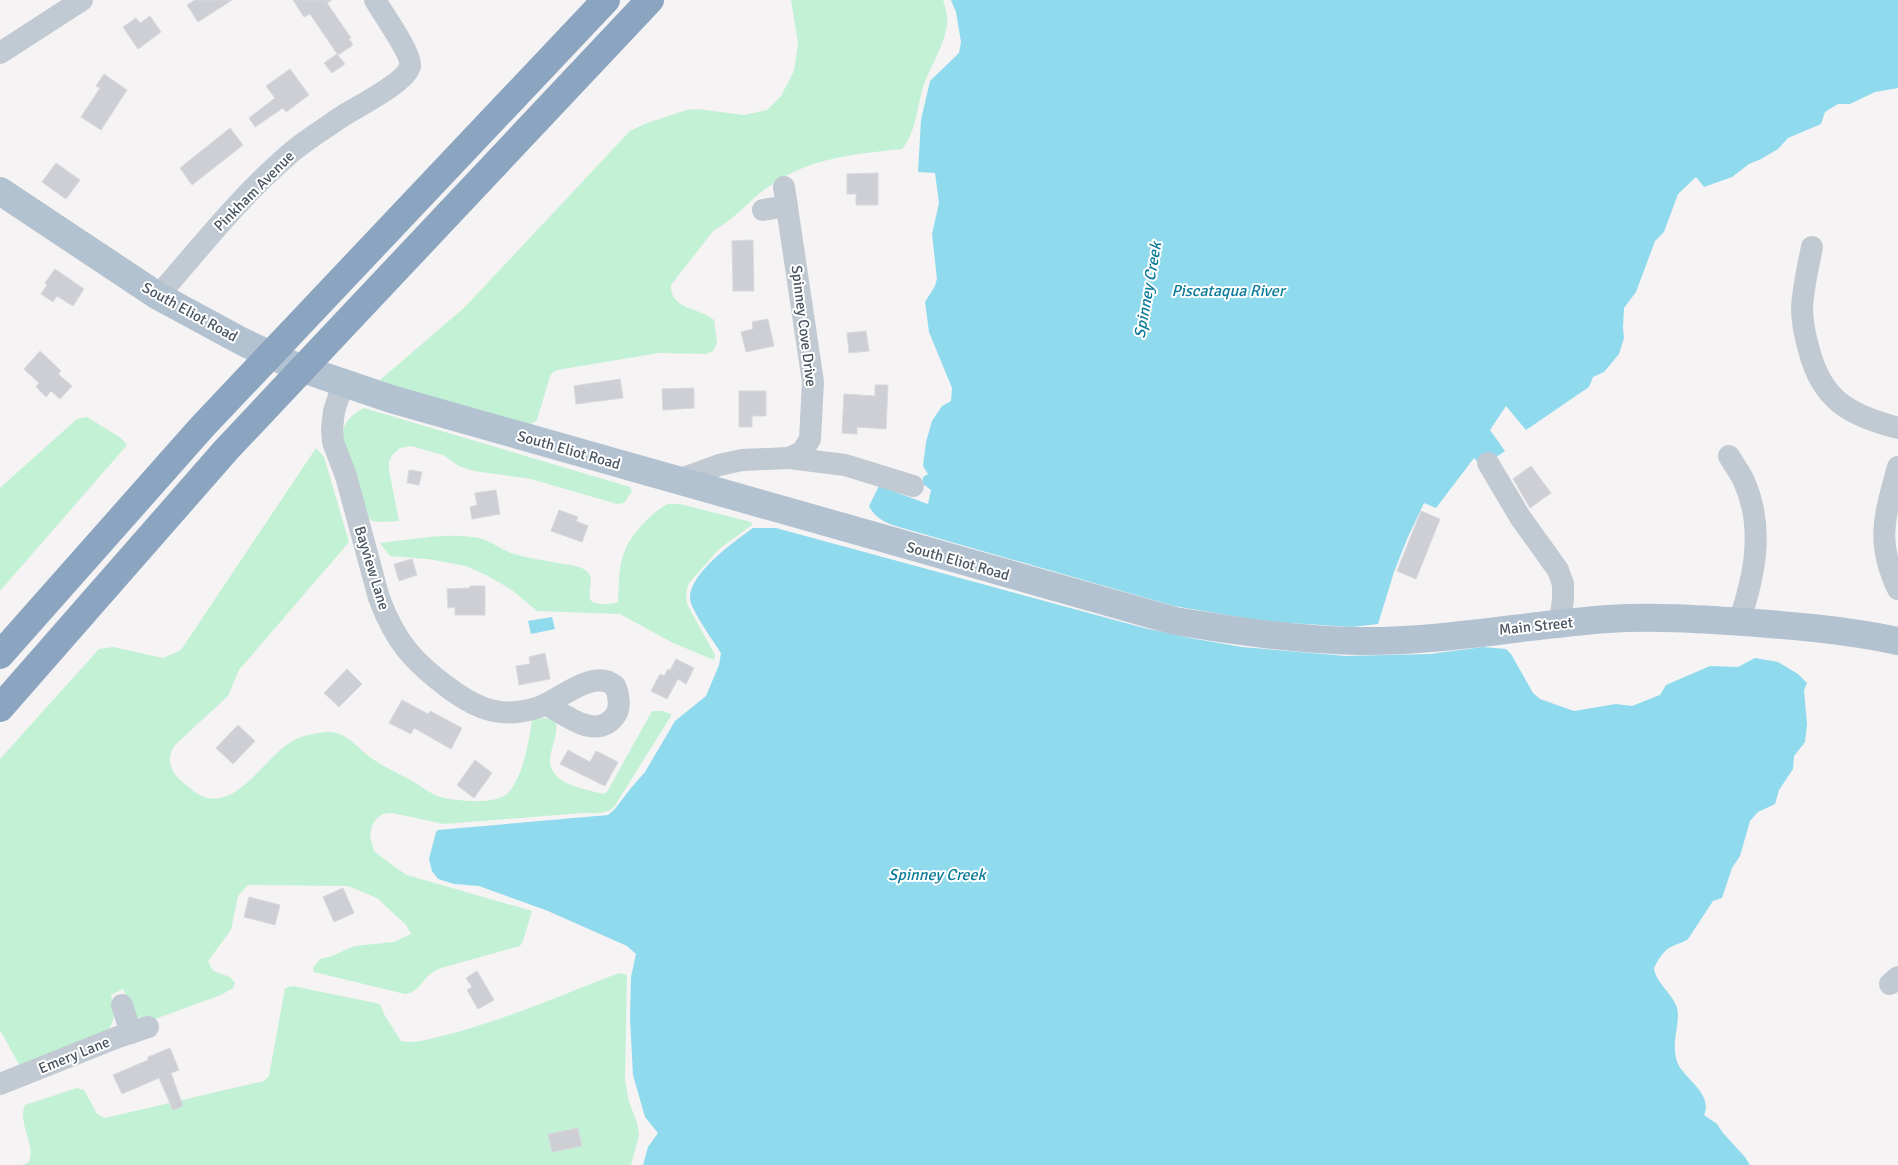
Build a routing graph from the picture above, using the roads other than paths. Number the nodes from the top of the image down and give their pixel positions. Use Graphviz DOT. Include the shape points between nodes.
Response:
graph roads {
  1 [pos="82,0"];
  2 [pos="375,0"];
  3 [pos="606,0"];
  4 [pos="650,0"];
  5 [pos="0,53"];
  6 [pos="0,192"];
  7 [pos="762,210"];
  8 [pos="1812,247"];
  9 [pos="158,296"];
  10 [pos="343,384"];
  11 [pos="1898,428"];
  12 [pos="1729,456"];
  13 [pos="789,458"];
  14 [pos="1488,463"];
  15 [pos="1898,467"];
  16 [pos="676,481"];
  17 [pos="913,486"];
  18 [pos="1898,589"];
  19 [pos="1175,621"];
  20 [pos="1739,622"];
  21 [pos="1560,623"];
  22 [pos="1898,640"];
  23 [pos="0,655"];
  24 [pos="546,704"];
  25 [pos="0,708"];
  26 [pos="122,1005"];
  27 [pos="0,1084"];
  1 -- 5 [label="street"];
  2 -- 9 [label="street, Pinkham Avenue" via="404,47 410,66 404,78 287,156 228,213"];
  3 -- 23 [label="highway" via="202,428"];
  4 -- 25 [label="highway" via="226,450"];
  6 -- 9 [label="main road, South Eliot Road"];
  7 -- 13 [label="street, Spinney Cove Drive" via="786,197 813,382 810,439 802,452"];
  8 -- 11 [label="street" via="1802,315 1811,359 1821,382 1846,408"];
  9 -- 10 [label="main road, South Eliot Road" via="297,368"];
  10 -- 16 [label="main road, South Eliot Road"];
  10 -- 24 [label="street, Bayview Lane" via="334,411 332,442 346,476 379,598 398,637 427,672 475,705 501,712 517,712"];
  12 -- 20 [label="street" via="1750,497 1755,527 1754,572"];
  13 -- 16 [label="street" via="719,464"];
  13 -- 17 [label="street" via="845,465"];
  14 -- 21 [label="street" via="1520,517 1558,570 1564,599"];
  15 -- 18 [label="street" via="1883,537 1886,558"];
  16 -- 19 [label="main road, South Eliot Road"];
  19 -- 21 [label="main road, Main Street" via="1273,636 1361,641"];
  20 -- 21 [label="main road, Main Street" via="1641,618"];
  20 -- 22 [label="main road, Main Street" via="1842,631"];
  26 -- 27 [label="street, Emery Lane" via="140,1030"];
}
